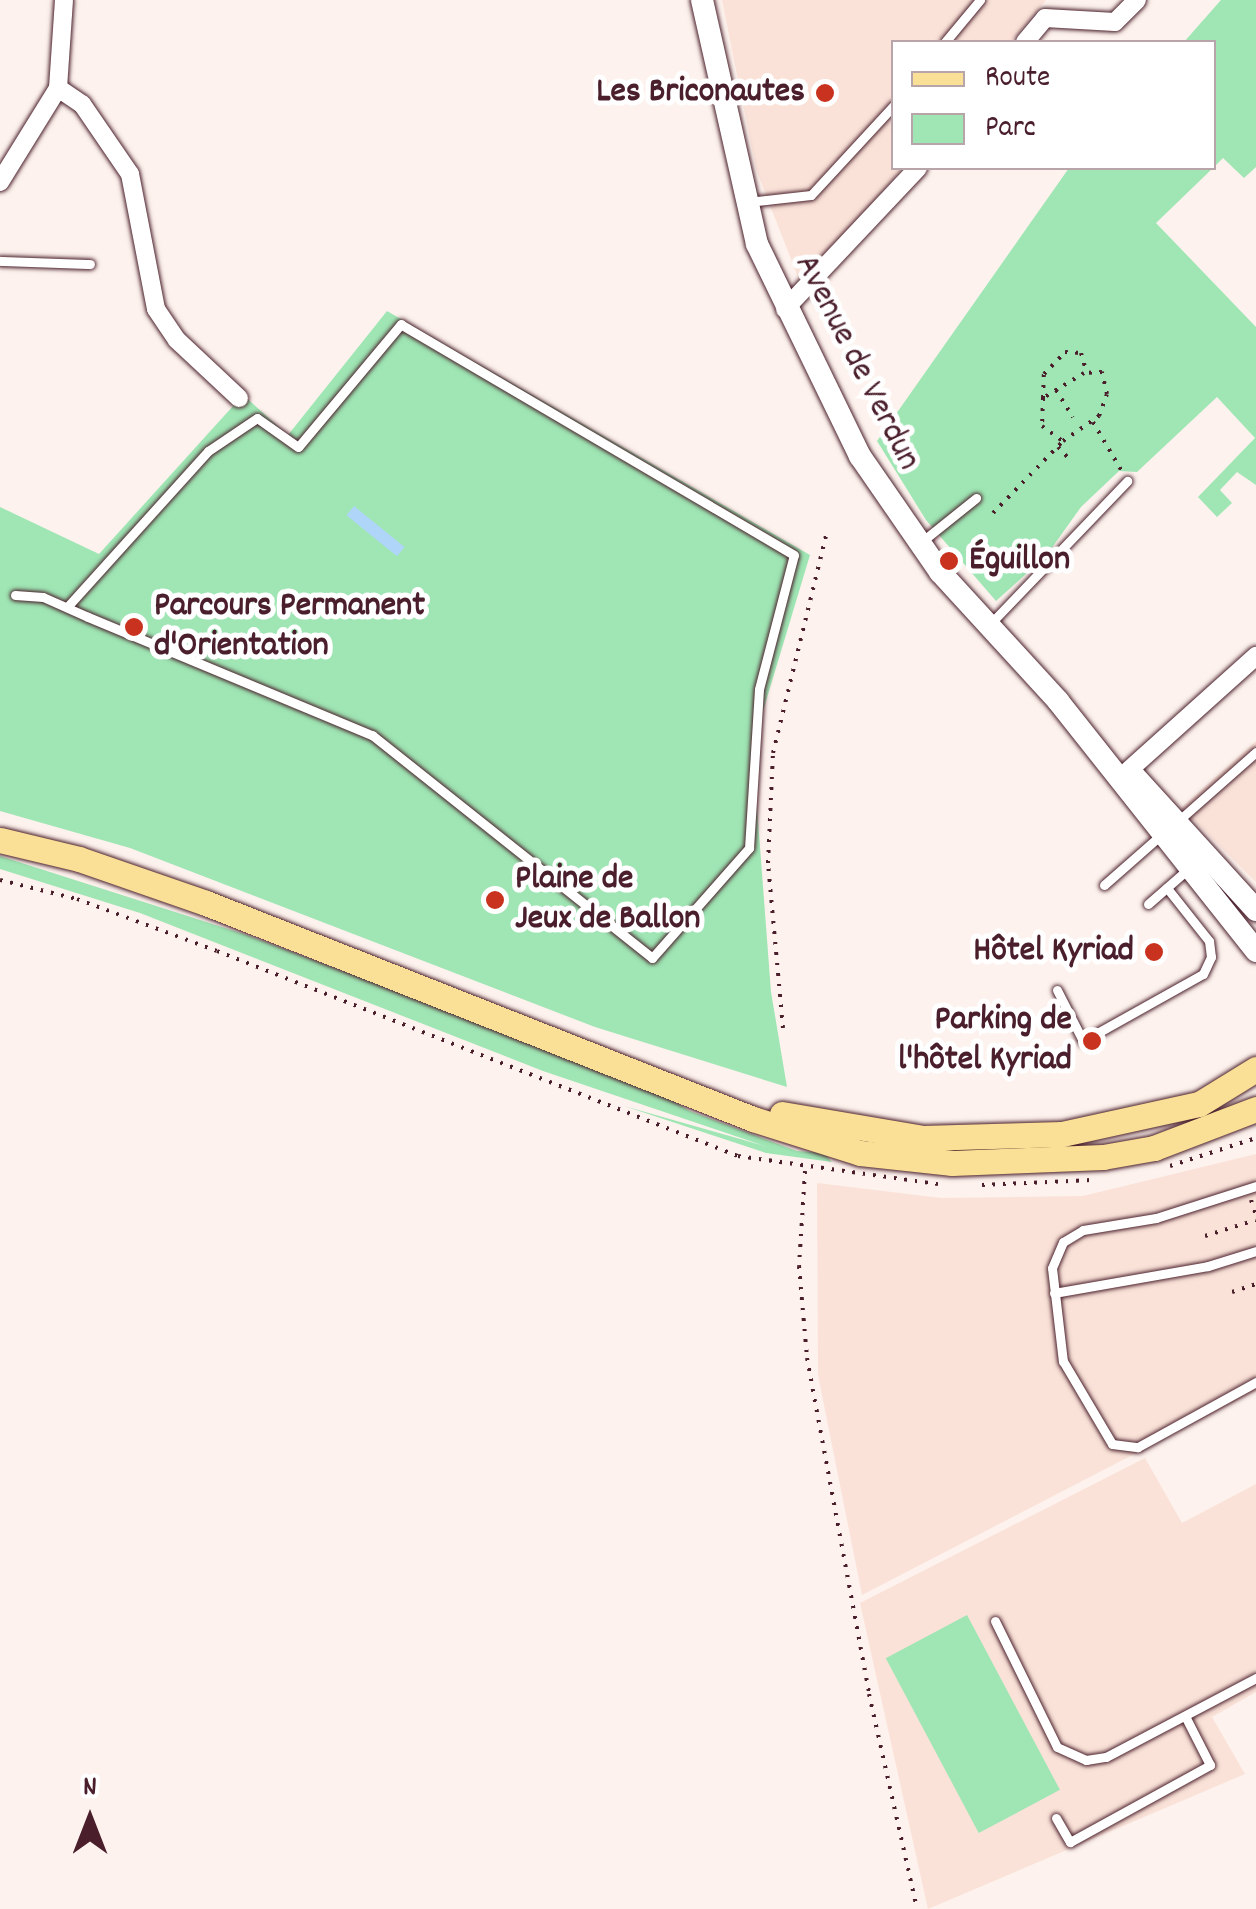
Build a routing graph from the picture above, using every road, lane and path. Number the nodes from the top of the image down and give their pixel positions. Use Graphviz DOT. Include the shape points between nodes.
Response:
graph roads {
  1 [pos="64,0"];
  2 [pos="702,0"];
  3 [pos="980,0"];
  4 [pos="1137,0"];
  5 [pos="947,40"];
  6 [pos="1027,40"];
  7 [pos="58,88"];
  8 [pos="891,108"];
  9 [pos="916,170"];
  10 [pos="0,182"];
  11 [pos="745,202"];
  12 [pos="0,261"];
  13 [pos="90,264"];
  14 [pos="785,309"];
  15 [pos="1084,373"];
  16 [pos="1056,390"];
  17 [pos="240,398"];
  18 [pos="1042,398"];
  19 [pos="1074,417"];
  20 [pos="257,418"];
  21 [pos="1093,422"];
  22 [pos="1064,441"];
  23 [pos="1058,447"];
  24 [pos="1070,460"];
  25 [pos="1127,480"];
  26 [pos="976,498"];
  27 [pos="993,513"];
  28 [pos="828,531"];
  29 [pos="918,544"];
  30 [pos="15,595"];
  31 [pos="66,608"];
  32 [pos="987,626"];
  33 [pos="1256,656"];
  34 [pos="1058,701"];
  35 [pos="1256,752"];
  36 [pos="1129,770"];
  37 [pos="1170,828"];
  38 [pos="0,840"];
  39 [pos="1197,861"];
  40 [pos="0,880"];
  41 [pos="1104,884"];
  42 [pos="1166,888"];
  43 [pos="1148,904"];
  44 [pos="1256,910"];
  45 [pos="1256,951"];
  46 [pos="1056,990"];
  47 [pos="783,1028"];
  48 [pos="1256,1069"];
  49 [pos="733,1106"];
  50 [pos="1256,1108"];
  51 [pos="1256,1186"];
  52 [pos="1251,1200"];
  53 [pos="1256,1218"];
  54 [pos="1205,1236"];
  55 [pos="1256,1251"];
  56 [pos="1256,1284"];
  57 [pos="1054,1292"];
  58 [pos="1232,1292"];
  59 [pos="1256,1382"];
  60 [pos="995,1621"];
  61 [pos="1256,1678"];
  62 [pos="1185,1716"];
  63 [pos="1056,1818"];
  64 [pos="917,1909"];
  1 -- 7 [label="street"];
  2 -- 11 [label="main road, Avenue de Verdun"];
  3 -- 5 [label="lane"];
  4 -- 6 [label="street" via="1115,22 1045,18"];
  7 -- 10 [label="street"];
  7 -- 17 [label="street" via="82,104 130,174 156,309 178,340"];
  8 -- 11 [label="lane" via="810,196"];
  9 -- 14 [label="street"];
  11 -- 14 [label="main road, Avenue de Verdun"];
  12 -- 13 [label="lane"];
  14 -- 29 [label="main road, Avenue de Verdun" via="860,456"];
  15 -- 16 [label="path"];
  15 -- 18 [label="path" via="1081,353 1065,352 1044,374"];
  15 -- 21 [label="path" via="1102,372 1107,384 1105,404"];
  16 -- 18 [label="path"];
  16 -- 19 [label="path"];
  17 -- 20 [label="lane"];
  18 -- 22 [label="path" via="1042,426"];
  20 -- 31 [label="lane" via="208,452"];
  20 -- 31 [label="lane" via="298,447 401,324 794,555 759,688 749,848 652,958 372,735"];
  21 -- 22 [label="path"];
  21 -- 25 [label="path"];
  22 -- 23 [label="path"];
  23 -- 24 [label="path"];
  23 -- 27 [label="path"];
  25 -- 32 [label="lane"];
  26 -- 29 [label="lane"];
  28 -- 47 [label="path" via="773,753 768,863"];
  29 -- 32 [label="main road, Avenue de Verdun"];
  30 -- 31 [label="lane"];
  32 -- 34 [label="main road, Avenue de Verdun"];
  33 -- 36 [label="street"];
  34 -- 36 [label="main road, Avenue de Verdun"];
  34 -- 37 [label="main road, Avenue de Verdun"];
  35 -- 37 [label="lane"];
  36 -- 37 [label="main road, Avenue de Verdun"];
  37 -- 39 [label="main road, Avenue de Verdun"];
  37 -- 41 [label="lane"];
  38 -- 49 [label="main road" via="206,903"];
  39 -- 42 [label="lane"];
  39 -- 44 [label="main road, Avenue de Verdun"];
  39 -- 45 [label="main road, Avenue de Verdun"];
  40 -- 64 [label="path" via="77,898 721,1150 806,1170 800,1266 807,1358"];
  42 -- 43 [label="lane"];
  42 -- 46 [label="lane" via="1209,941 1212,957 1203,974 1083,1041"];
  48 -- 49 [label="main road" via="1215,1096 1162,1116 1014,1138 875,1133"];
  49 -- 50 [label="main road" via="752,1119 860,1154 992,1163 1154,1148"];
  51 -- 57 [label="lane" via="1071,1236 1055,1254"];
  52 -- 53 [label="path"];
  53 -- 54 [label="path"];
  55 -- 57 [label="lane" via="1208,1266"];
  56 -- 58 [label="path"];
  57 -- 59 [label="lane" via="1062,1361 1112,1444 1138,1448"];
  60 -- 62 [label="lane" via="1057,1747 1069,1756 1106,1757"];
  61 -- 62 [label="lane"];
  62 -- 63 [label="lane" via="1210,1765 1070,1842"];
}
